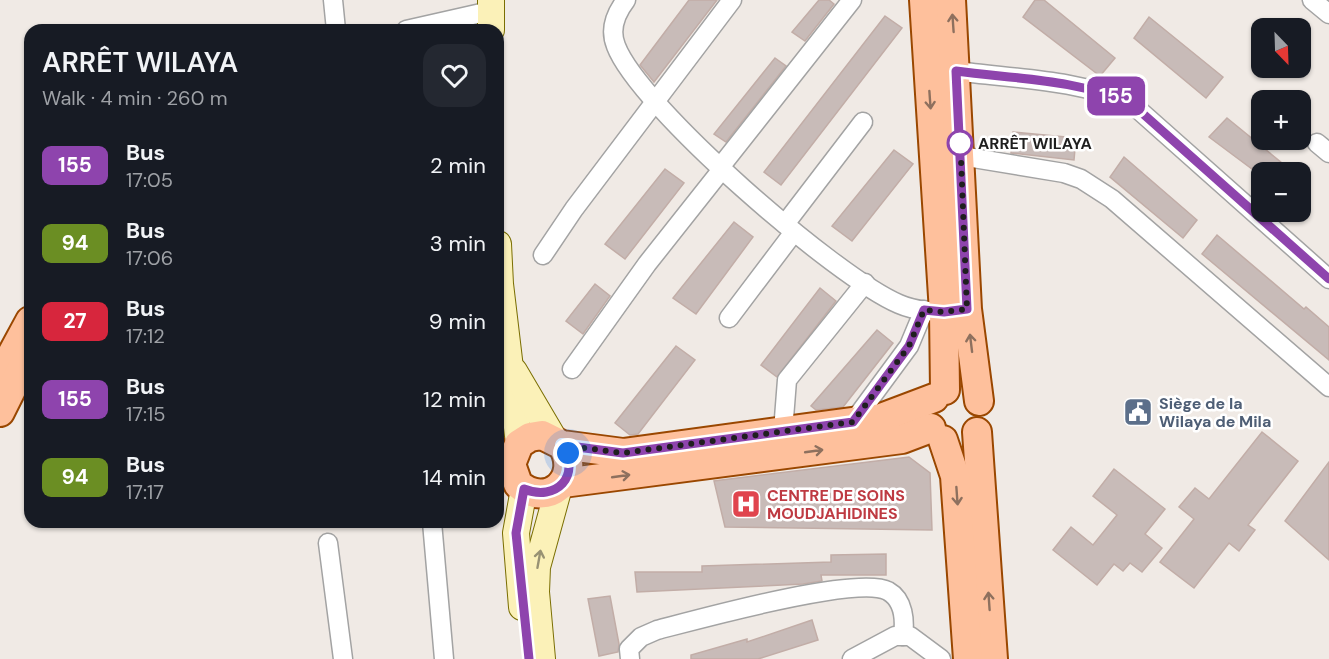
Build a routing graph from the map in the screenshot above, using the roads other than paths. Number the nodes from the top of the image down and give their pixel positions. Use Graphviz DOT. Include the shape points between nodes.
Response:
graph roads {
  1 [pos="333,0"];
  2 [pos="626,0"];
  3 [pos="732,0"];
  4 [pos="852,0"];
  5 [pos="924,0"];
  6 [pos="951,0"];
  7 [pos="1312,0"];
  8 [pos="490,14"];
  9 [pos="1329,14"];
  10 [pos="335,24"];
  11 [pos="438,24"];
  12 [pos="956,71"];
  13 [pos="655,103"];
  14 [pos="863,122"];
  15 [pos="961,156"];
  16 [pos="722,167"];
  17 [pos="790,228"];
  18 [pos="543,255"];
  19 [pos="1329,279"];
  20 [pos="865,283"];
  21 [pos="504,309"];
  22 [pos="945,310"];
  23 [pos="729,318"];
  24 [pos="24,332"];
  25 [pos="24,364"];
  26 [pos="511,365"];
  27 [pos="572,369"];
  28 [pos="0,376"];
  29 [pos="1329,387"];
  30 [pos="940,394"];
  31 [pos="979,401"];
  32 [pos="0,412"];
  33 [pos="853,422"];
  34 [pos="783,431"];
  35 [pos="976,432"];
  36 [pos="937,434"];
  37 [pos="558,442"];
  38 [pos="511,463"];
  39 [pos="561,485"];
  40 [pos="433,528"];
  41 [pos="328,543"];
  42 [pos="903,636"];
  43 [pos="342,659"];
  44 [pos="444,659"];
  45 [pos="529,659"];
  46 [pos="542,659"];
  47 [pos="630,659"];
  48 [pos="852,659"];
  49 [pos="941,659"];
  50 [pos="968,659"];
  51 [pos="993,659"];
  1 -- 10 [label="street"];
  2 -- 13 [label="street" via="613,24 615,44 625,65"];
  3 -- 13 [label="street"];
  4 -- 16 [label="street"];
  5 -- 22 [label="main road, one-way"];
  12 -- 6 [label="main road, one-way"];
  7 -- 9 [label="street"];
  8 -- 11 [label="street"];
  12 -- 15 [label="main road"];
  12 -- 19 [label="street" via="1077,86 1106,92 1132,104"];
  13 -- 16 [label="street"];
  13 -- 18 [label="street"];
  14 -- 17 [label="street"];
  15 -- 22 [label="main road"];
  15 -- 29 [label="street" via="1035,167 1082,179 1112,199"];
  16 -- 17 [label="street"];
  16 -- 27 [label="street"];
  17 -- 20 [label="street"];
  17 -- 23 [label="street"];
  20 -- 22 [label="street" via="900,305"];
  20 -- 34 [label="street" via="787,380"];
  21 -- 26 [label="main road"];
  22 -- 30 [label="main road"];
  31 -- 22 [label="main road, one-way"];
  22 -- 33 [label="street" via="909,346"];
  24 -- 28 [label="main road"];
  25 -- 32 [label="main road"];
  26 -- 37 [label="main road"];
  26 -- 38 [label="main road"];
  30 -- 31 [label="main road" via="964,389"];
  30 -- 33 [label="main road" via="881,418"];
  30 -- 36 [label="main road" via="928,412"];
  31 -- 35 [label="main road" via="982,417"];
  33 -- 34 [label="main road"];
  34 -- 37 [label="main road" via="623,453"];
  35 -- 36 [label="main road" via="961,442"];
  51 -- 35 [label="main road, one-way"];
  39 -- 36 [label="main road, one-way"];
  36 -- 50 [label="main road, one-way" via="955,476"];
  37 -- 38 [label="main road" via="542,435 530,437"];
  37 -- 39 [label="main road" via="570,464"];
  38 -- 39 [label="main road" via="535,493 548,493"];
  38 -- 45 [label="main road"];
  46 -- 39 [label="main road, one-way" via="537,567"];
  40 -- 44 [label="street"];
  41 -- 43 [label="street"];
  42 -- 47 [label="street" via="905,620 900,605 889,592 874,587 821,592 657,630 640,637 629,649"];
  42 -- 48 [label="street" via="895,636"];
  42 -- 49 [label="street" via="910,636"];
}
